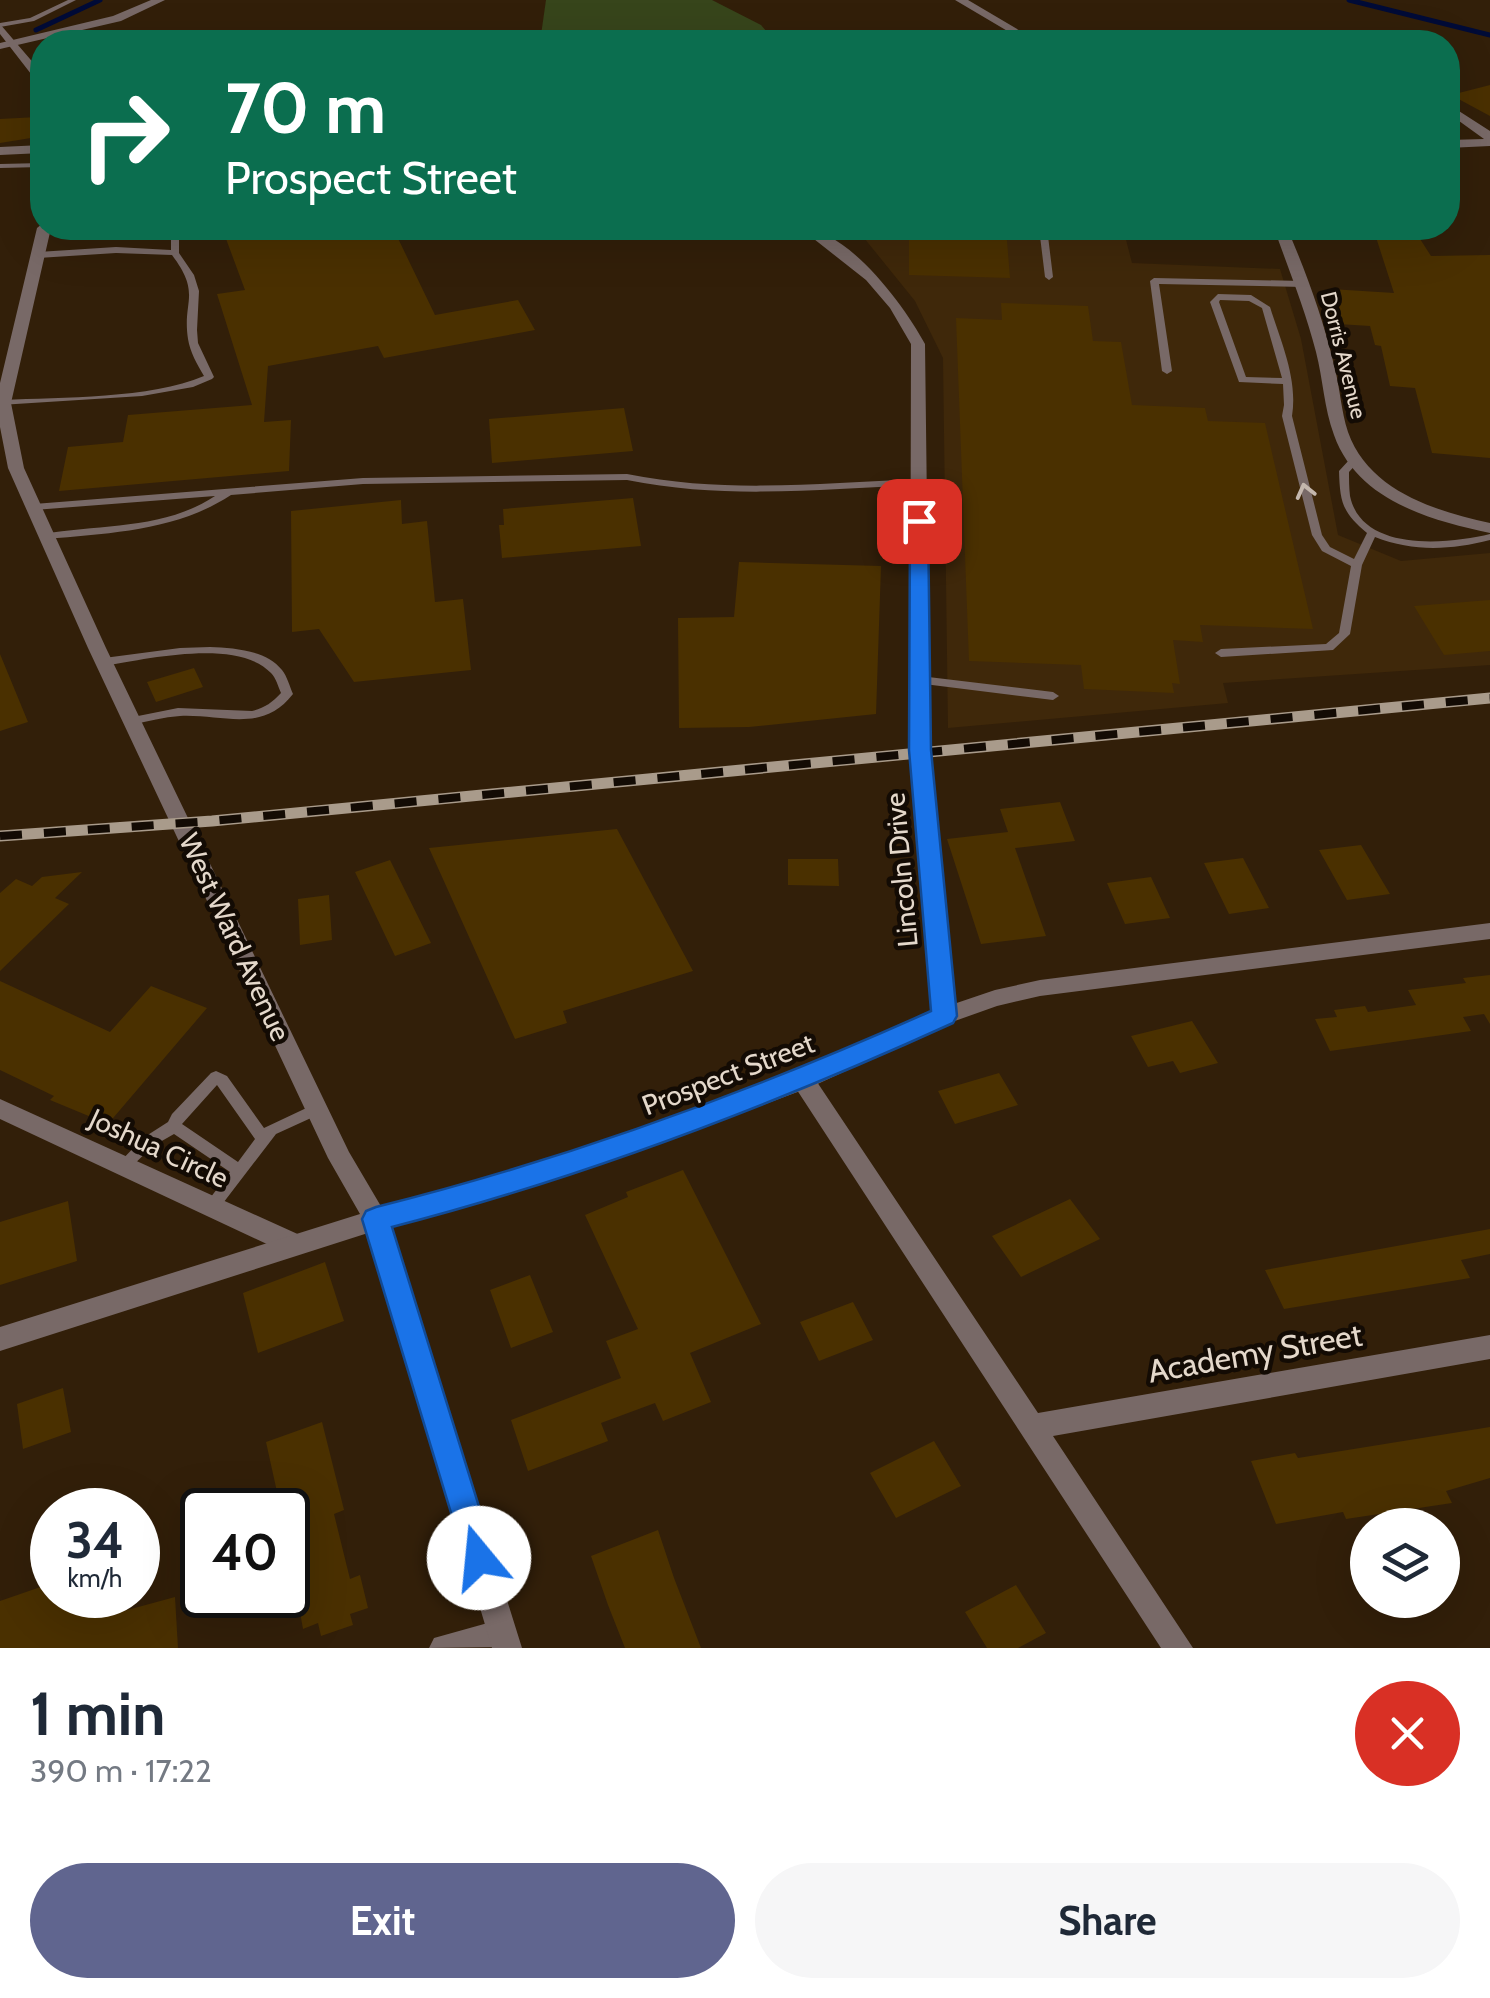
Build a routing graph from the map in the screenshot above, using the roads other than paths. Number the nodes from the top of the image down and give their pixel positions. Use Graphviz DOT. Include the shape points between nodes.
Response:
graph roads {
  1 [pos="73,0"];
  2 [pos="160,0"];
  3 [pos="960,0"];
  4 [pos="0,26"];
  5 [pos="72,30"];
  6 [pos="1012,30"];
  7 [pos="30,40"];
  8 [pos="14,44"];
  9 [pos="0,46"];
  10 [pos="30,65"];
  11 [pos="1460,117"];
  12 [pos="1490,140"];
  13 [pos="1460,143"];
  14 [pos="30,149"];
  15 [pos="0,151"];
  16 [pos="30,165"];
  17 [pos="0,166"];
  18 [pos="41,240"];
  19 [pos="176,240"];
  20 [pos="825,240"];
  21 [pos="1044,240"];
  22 [pos="1285,240"];
  23 [pos="175,253"];
  24 [pos="38,255"];
  25 [pos="1049,278"];
  26 [pos="1233,283"];
  27 [pos="1303,284"];
  28 [pos="1237,297"];
  29 [pos="1167,371"];
  30 [pos="1286,380"];
  31 [pos="2,404"];
  32 [pos="1354,462"];
  33 [pos="919,482"];
  34 [pos="229,490"];
  35 [pos="34,507"];
  36 [pos="1490,528"];
  37 [pos="1370,534"];
  38 [pos="47,536"];
  39 [pos="1490,537"];
  40 [pos="1357,565"];
  41 [pos="1220,653"];
  42 [pos="104,662"];
  43 [pos="920,680"];
  44 [pos="1053,696"];
  45 [pos="132,721"];
  46 [pos="1490,931"];
  47 [pos="944,1016"];
  48 [pos="804,1080"];
  49 [pos="0,1108"];
  50 [pos="317,1109"];
  51 [pos="174,1126"];
  52 [pos="264,1140"];
  53 [pos="124,1166"];
  54 [pos="240,1171"];
  55 [pos="212,1206"];
  56 [pos="376,1219"];
  57 [pos="293,1244"];
  58 [pos="0,1339"];
  59 [pos="1490,1348"];
  60 [pos="1032,1427"];
  61 [pos="504,1640"];
  62 [pos="444,1648"];
  63 [pos="1178,1648"];
  1 -- 4 [label="lane" via="32,20"];
  2 -- 5 [label="street"];
  3 -- 6 [label="street"];
  4 -- 8 [label="street"];
  7 -- 8 [label="street"];
  8 -- 9 [label="street"];
  8 -- 10 [label="street"];
  11 -- 12 [label="street"];
  12 -- 13 [label="street"];
  14 -- 15 [label="street"];
  16 -- 17 [label="lane"];
  18 -- 24 [label="street, West Ward Avenue"];
  19 -- 23 [label="lane"];
  20 -- 33 [label="street, Lincoln Drive" via="886,290 918,344"];
  21 -- 25 [label="lane"];
  22 -- 27 [label="street, Dorris Avenue"];
  23 -- 24 [label="lane"];
  23 -- 31 [label="lane" via="198,294 194,349 209,377 199,384"];
  24 -- 31 [label="street, West Ward Avenue"];
  26 -- 27 [label="lane"];
  26 -- 28 [label="lane"];
  26 -- 29 [label="lane" via="1154,281"];
  27 -- 32 [label="street, Dorris Avenue"];
  28 -- 30 [label="lane" via="1262,301"];
  28 -- 30 [label="lane" via="1214,302 1242,380"];
  40 -- 30 [label="lane, one-way" via="1326,550 1316,535"];
  31 -- 35 [label="street, West Ward Avenue" via="16,468"];
  32 -- 36 [label="street, Dorris Avenue" via="1410,504"];
  32 -- 37 [label="lane" via="1344,470 1343,490"];
  33 -- 34 [label="lane" via="760,491 667,487 627,477"];
  33 -- 43 [label="street, Lincoln Drive"];
  34 -- 35 [label="lane"];
  34 -- 38 [label="lane" via="213,504 152,524"];
  35 -- 38 [label="street, West Ward Avenue"];
  37 -- 39 [label="lane" via="1437,546"];
  37 -- 40 [label="lane"];
  38 -- 42 [label="street, West Ward Avenue"];
  40 -- 41 [label="lane" via="1344,634 1329,647"];
  42 -- 45 [label="street, West Ward Avenue"];
  42 -- 45 [label="lane" via="234,650 267,661 285,678 287,694 267,713 176,712"];
  43 -- 44 [label="lane"];
  43 -- 47 [label="street, Lincoln Drive"];
  45 -- 50 [label="street, West Ward Avenue"];
  46 -- 47 [label="street, Prospect Street" via="1040,988"];
  47 -- 48 [label="street, Prospect Street"];
  48 -- 56 [label="street, Prospect Street" via="612,1151"];
  48 -- 60 [label="street"];
  49 -- 53 [label="street, Joshua Circle"];
  50 -- 52 [label="lane" via="271,1130"];
  50 -- 56 [label="street, West Ward Avenue"];
  51 -- 52 [label="lane" via="216,1077"];
  51 -- 53 [label="lane"];
  51 -- 54 [label="lane"];
  52 -- 54 [label="lane"];
  53 -- 55 [label="street, Joshua Circle"];
  54 -- 55 [label="lane"];
  55 -- 57 [label="street, Joshua Circle"];
  56 -- 57 [label="street, Prospect Street"];
  56 -- 61 [label="street, West Ward Avenue"];
  57 -- 58 [label="street, Prospect Street"];
  59 -- 60 [label="street, Academy Street"];
  60 -- 63 [label="street"];
  61 -- 62 [label="street"];
}
